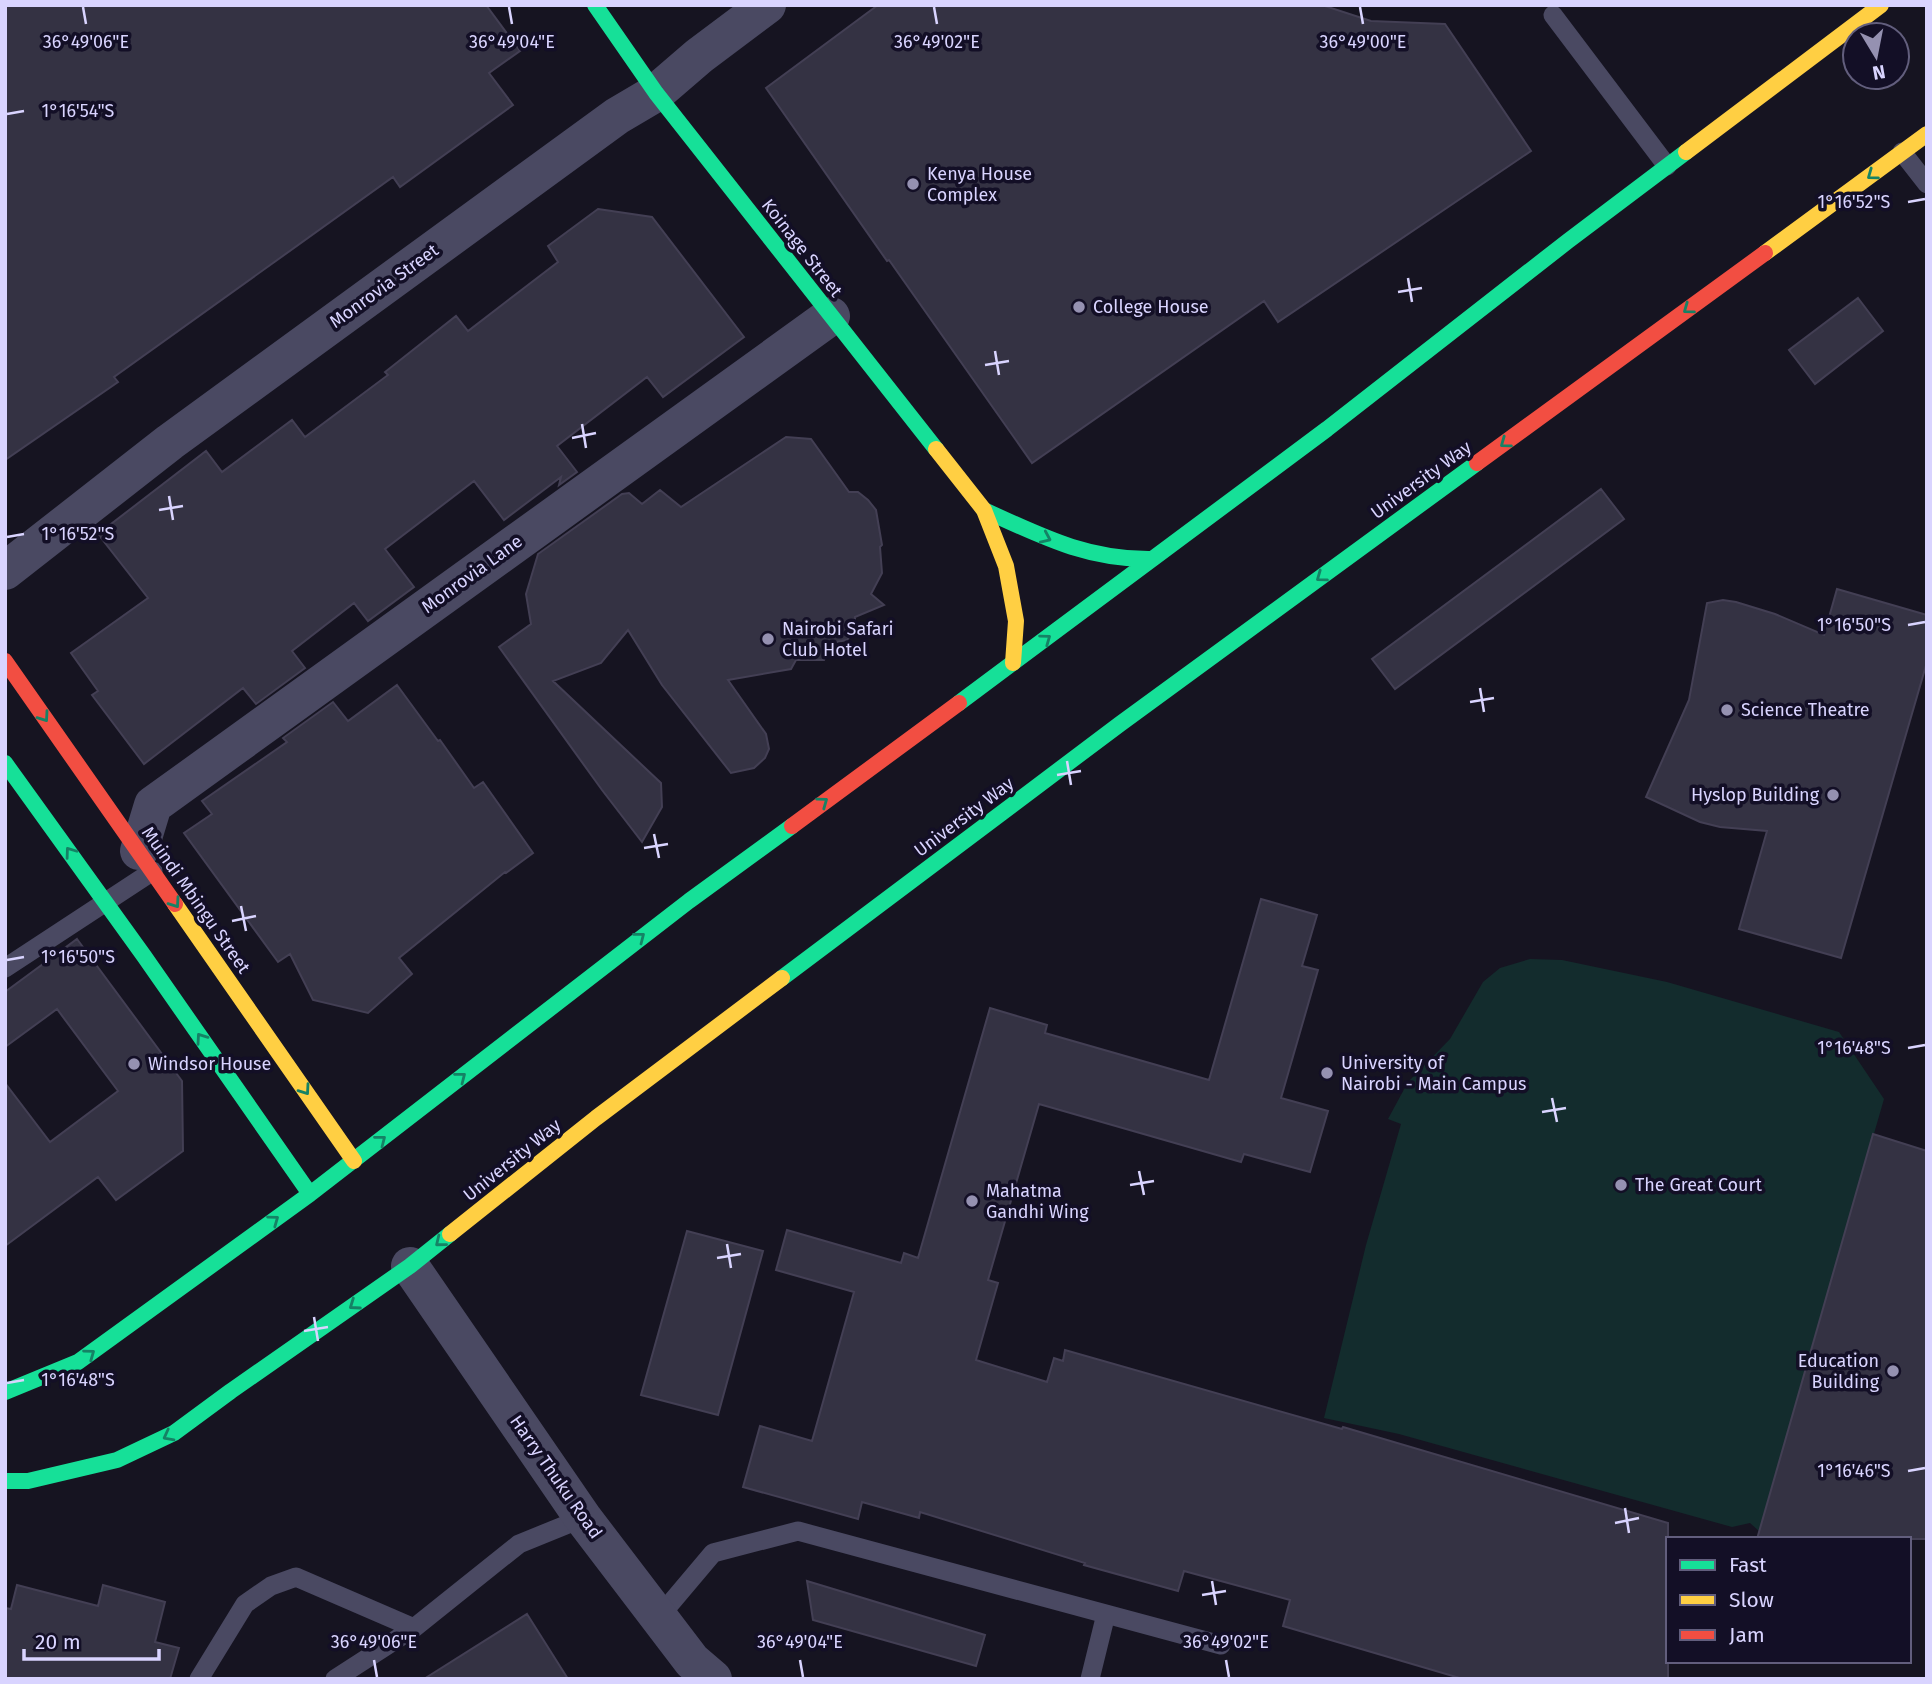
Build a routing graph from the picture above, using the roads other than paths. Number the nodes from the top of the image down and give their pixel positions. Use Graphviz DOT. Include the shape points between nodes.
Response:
graph roads {
  1 [pos="595,5"];
  2 [pos="767,5"];
  3 [pos="1881,5"];
  4 [pos="1553,15"];
  5 [pos="656,93"];
  6 [pos="1927,134"];
  7 [pos="1902,152"];
  8 [pos="1667,166"];
  9 [pos="1927,184"];
  10 [pos="831,316"];
  11 [pos="984,510"];
  12 [pos="1152,559"];
  13 [pos="5,571"];
  14 [pos="5,662"];
  15 [pos="1013,663"];
  16 [pos="5,763"];
  17 [pos="146,861"];
  18 [pos="106,903"];
  19 [pos="5,968"];
  20 [pos="354,1161"];
  21 [pos="310,1194"];
  22 [pos="410,1266"];
  23 [pos="5,1392"];
  24 [pos="5,1481"];
  25 [pos="583,1518"];
  26 [pos="1106,1614"];
  27 [pos="659,1617"];
  28 [pos="414,1628"];
  29 [pos="1221,1645"];
  30 [pos="199,1679"];
  31 [pos="335,1679"];
  32 [pos="713,1679"];
  33 [pos="1090,1679"];
  1 -- 5 [label="main road, Koinage Street"];
  2 -- 5 [label="street, Monrovia Street"];
  3 -- 8 [label="main road"];
  4 -- 8 [label="lane"];
  5 -- 10 [label="main road, Koinage Street"];
  5 -- 13 [label="street, Monrovia Street" via="617,116 170,442"];
  6 -- 7 [label="main road, University Way"];
  7 -- 9 [label="lane"];
  7 -- 22 [label="main road, University Way, one-way" via="1120,724 596,1118"];
  8 -- 12 [label="main road"];
  10 -- 11 [label="main road, Koinage Street"];
  10 -- 17 [label="street, Monrovia Lane" via="153,805"];
  11 -- 12 [label="main road, Koinage Street, one-way" via="1086,553 1112,559"];
  11 -- 15 [label="main road, Koinage Street" via="1006,566 1016,621"];
  15 -- 12 [label="main road, one-way"];
  14 -- 17 [label="main road, Muindi Mbingu Street, one-way"];
  20 -- 15 [label="main road, one-way" via="678,908"];
  18 -- 16 [label="main road, one-way"];
  17 -- 18 [label="lane"];
  17 -- 20 [label="main road, Muindi Mbingu Street, one-way"];
  18 -- 19 [label="lane"];
  21 -- 18 [label="main road, one-way"];
  20 -- 21 [label="main road"];
  23 -- 21 [label="main road, one-way" via="78,1362"];
  22 -- 24 [label="main road, University Way, one-way" via="174,1433 117,1460 28,1481"];
  22 -- 25 [label="street, Harry Thuku Road"];
  25 -- 27 [label="street, Harry Thuku Road"];
  25 -- 28 [label="lane" via="519,1544"];
  26 -- 27 [label="lane" via="798,1531 713,1553"];
  26 -- 29 [label="lane"];
  26 -- 33 [label="lane"];
  27 -- 32 [label="street, Harry Thuku Road" via="692,1661"];
  28 -- 30 [label="lane" via="296,1577 271,1586 245,1604"];
  28 -- 31 [label="lane"];
}
